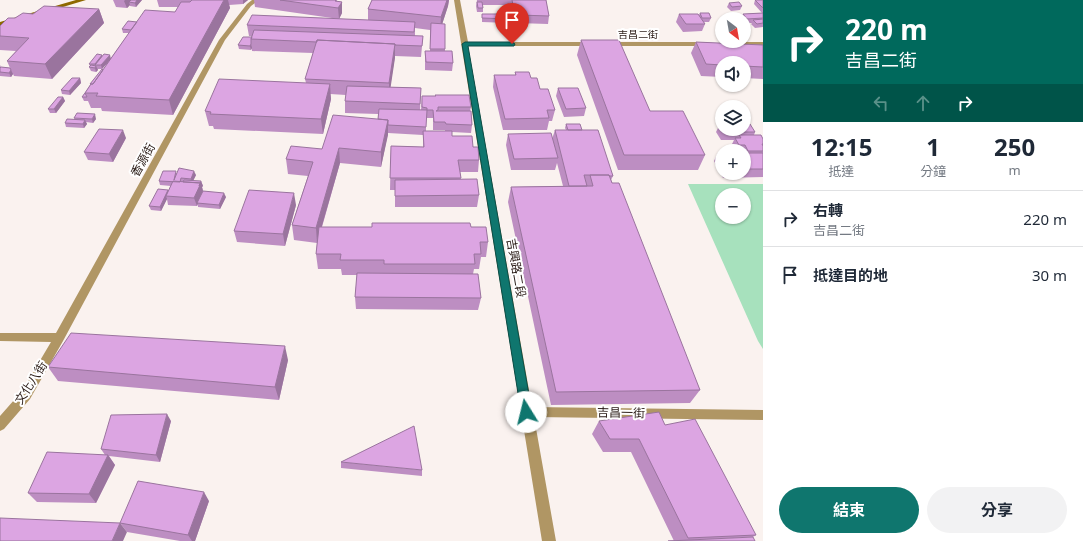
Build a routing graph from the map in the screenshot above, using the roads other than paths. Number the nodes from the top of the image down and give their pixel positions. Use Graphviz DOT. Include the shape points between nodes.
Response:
graph roads {
  1 [pos="83,0"];
  2 [pos="256,0"];
  3 [pos="457,0"];
  4 [pos="0,24"];
  5 [pos="465,44"];
  6 [pos="715,44"];
  7 [pos="751,44"];
  8 [pos="763,44"];
  9 [pos="0,337"];
  10 [pos="59,338"];
  11 [pos="526,412"];
  12 [pos="763,415"];
  13 [pos="0,425"];
  14 [pos="549,541"];
  1 -- 4 [label="street"];
  2 -- 10 [label="street, 香源街" via="249,5 222,40"];
  3 -- 5 [label="street, 吉興路二段"];
  5 -- 6 [label="street, 吉昌二街"];
  5 -- 11 [label="street, 吉興路二段"];
  7 -- 8 [label="street"];
  9 -- 10 [label="street"];
  10 -- 13 [label="street, 文化八街" via="26,394"];
  11 -- 12 [label="street, 吉昌一街"];
  11 -- 14 [label="street, 吉興路二段"];
}
